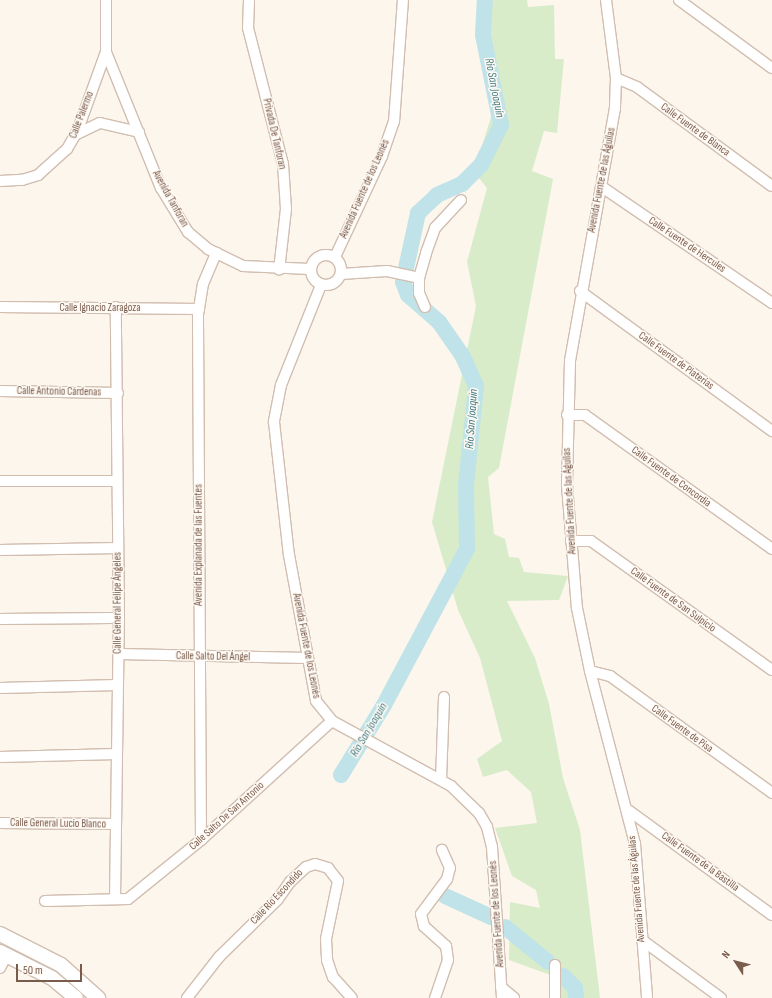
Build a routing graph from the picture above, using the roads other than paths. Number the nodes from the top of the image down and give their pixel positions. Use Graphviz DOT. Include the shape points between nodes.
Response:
graph roads {
  1 [pos="106,0"];
  2 [pos="249,0"];
  3 [pos="403,0"];
  4 [pos="606,0"];
  5 [pos="679,0"];
  6 [pos="106,52"];
  7 [pos="772,68"];
  8 [pos="616,78"];
  9 [pos="139,132"];
  10 [pos="77,134"];
  11 [pos="0,181"];
  12 [pos="772,186"];
  13 [pos="602,187"];
  14 [pos="461,200"];
  15 [pos="216,253"];
  16 [pos="335,257"];
  17 [pos="310,269"];
  18 [pos="279,270"];
  19 [pos="341,274"];
  20 [pos="419,278"];
  21 [pos="321,285"];
  22 [pos="580,291"];
  23 [pos="772,303"];
  24 [pos="0,307"];
  25 [pos="116,307"];
  26 [pos="425,307"];
  27 [pos="199,309"];
  28 [pos="0,391"];
  29 [pos="118,393"];
  30 [pos="567,415"];
  31 [pos="772,431"];
  32 [pos="0,481"];
  33 [pos="117,481"];
  34 [pos="571,541"];
  35 [pos="118,548"];
  36 [pos="772,549"];
  37 [pos="0,550"];
  38 [pos="111,618"];
  39 [pos="0,619"];
  40 [pos="119,654"];
  41 [pos="200,657"];
  42 [pos="307,658"];
  43 [pos="590,670"];
  44 [pos="772,670"];
  45 [pos="118,684"];
  46 [pos="0,688"];
  47 [pos="444,696"];
  48 [pos="332,721"];
  49 [pos="117,754"];
  50 [pos="0,757"];
  51 [pos="441,780"];
  52 [pos="772,793"];
  53 [pos="628,810"];
  54 [pos="0,823"];
  55 [pos="116,824"];
  56 [pos="201,840"];
  57 [pos="442,850"];
  58 [pos="115,899"];
  59 [pos="45,901"];
  60 [pos="772,915"];
  61 [pos="0,934"];
  62 [pos="642,940"];
  63 [pos="3,954"];
  64 [pos="555,965"];
  65 [pos="0,968"];
  66 [pos="501,987"];
  67 [pos="76,998"];
  68 [pos="98,998"];
  69 [pos="187,998"];
  70 [pos="352,998"];
  71 [pos="435,998"];
  72 [pos="502,998"];
  73 [pos="514,998"];
  74 [pos="555,998"];
  75 [pos="647,998"];
  76 [pos="722,998"];
  1 -- 6 [label="street"];
  2 -- 18 [label="street, Privada De Tanforan" via="248,28 282,164 286,209"];
  3 -- 16 [label="street, Avenida Fuente de los Leonés" via="394,122 382,156"];
  4 -- 8 [label="street, Avenida Fuente de las Águilas"];
  5 -- 7 [label="street"];
  6 -- 9 [label="street, Avenida Tanforan"];
  6 -- 10 [label="street, Calle Palermo"];
  8 -- 12 [label="street, Calle Fuente de Blanca" via="637,88"];
  8 -- 13 [label="street, Avenida Fuente de las Águilas" via="615,108"];
  9 -- 10 [label="street" via="100,123"];
  9 -- 15 [label="street, Avenida Tanforan" via="173,210 188,232"];
  10 -- 11 [label="street, Calle Palermo" via="53,165 38,175 22,180"];
  13 -- 22 [label="street, Avenida Fuente de las Águilas"];
  13 -- 23 [label="street, Calle Fuente de Hercules"];
  14 -- 20 [label="street" via="435,228"];
  15 -- 18 [label="street, Avenida Tanforan" via="242,266"];
  15 -- 27 [label="street, Avenida Explanada de las Fuentes" via="203,284"];
  16 -- 17 [label="street" via="316,258"];
  16 -- 19 [label="street"];
  17 -- 18 [label="street, Avenida Tanforan"];
  17 -- 21 [label="street" via="313,279"];
  19 -- 20 [label="street" via="404,275"];
  19 -- 21 [label="street" via="336,282"];
  20 -- 26 [label="street" via="419,293"];
  21 -- 42 [label="street, Avenida Fuente de los Leonés" via="281,385 274,422 287,539"];
  22 -- 30 [label="street, Avenida Fuente de las Águilas" via="570,361"];
  22 -- 31 [label="street, Calle Fuente de Platerias"];
  24 -- 25 [label="street, Calle Ignacio Zaragoza"];
  25 -- 27 [label="street, Calle Ignacio Zaragoza"];
  25 -- 29 [label="street, Calle General Felipe Ángeles"];
  27 -- 41 [label="street, Avenida Explanada de las Fuentes"];
  28 -- 29 [label="street, Calle Antonio Cárdenas"];
  29 -- 33 [label="street, Calle General Felipe Ángeles"];
  30 -- 34 [label="street, Avenida Fuente de las Águilas"];
  30 -- 36 [label="street, Calle Fuente de Concordia" via="585,416"];
  32 -- 33 [label="street"];
  33 -- 35 [label="street, Calle General Felipe Ángeles"];
  34 -- 43 [label="street, Avenida Fuente de las Águilas" via="577,608"];
  34 -- 44 [label="street, Calle Fuente de San Sulpicio" via="591,541"];
  35 -- 37 [label="street"];
  35 -- 40 [label="street, Calle General Felipe Ángeles"];
  38 -- 39 [label="street"];
  40 -- 41 [label="street, Calle Salto Del Ángel"];
  40 -- 45 [label="street, Calle General Felipe Ángeles"];
  41 -- 42 [label="street, Calle Salto Del Ángel"];
  41 -- 56 [label="street, Avenida Explanada de las Fuentes"];
  42 -- 48 [label="street, Avenida Fuente de los Leonés" via="316,701"];
  43 -- 52 [label="street, Calle Fuente de Pisa" via="610,676"];
  43 -- 53 [label="street, Avenida Fuente de las Águilas"];
  45 -- 46 [label="street"];
  45 -- 49 [label="street, Calle General Felipe Ángeles"];
  47 -- 51 [label="street"];
  48 -- 51 [label="street, Avenida Fuente de los Leonés" via="355,736"];
  48 -- 56 [label="street, Calle Salto De San Antonio"];
  49 -- 50 [label="street"];
  49 -- 55 [label="street, Calle General Felipe Ángeles"];
  51 -- 66 [label="street, Avenida Fuente de los Leonés" via="465,798 487,827 496,881"];
  53 -- 60 [label="street, Calle Fuente de la Bastilla"];
  53 -- 62 [label="street, Avenida Fuente de las Águilas" via="635,844"];
  54 -- 55 [label="street, Calle General Lucio Blanco"];
  55 -- 58 [label="street, Calle General Felipe Ángeles"];
  56 -- 58 [label="street, Calle Salto De San Antonio" via="138,893 128,899"];
  57 -- 71 [label="street" via="450,868 447,880 421,914 424,926 446,946 448,960"];
  58 -- 59 [label="street, Calle Salto De San Antonio"];
  61 -- 68 [label="main road" via="61,965"];
  62 -- 75 [label="street, Avenida Fuente de las Águilas"];
  62 -- 76 [label="street"];
  63 -- 65 [label="street"];
  63 -- 67 [label="main road" via="52,978"];
  64 -- 74 [label="street"];
  66 -- 72 [label="street, Avenida Fuente de los Leonés"];
  66 -- 73 [label="street"];
  69 -- 70 [label="street, Calle Río Escondido" via="219,957 278,899 290,882 306,867 316,864 328,868 338,881 326,939 327,960 333,977"];
}
